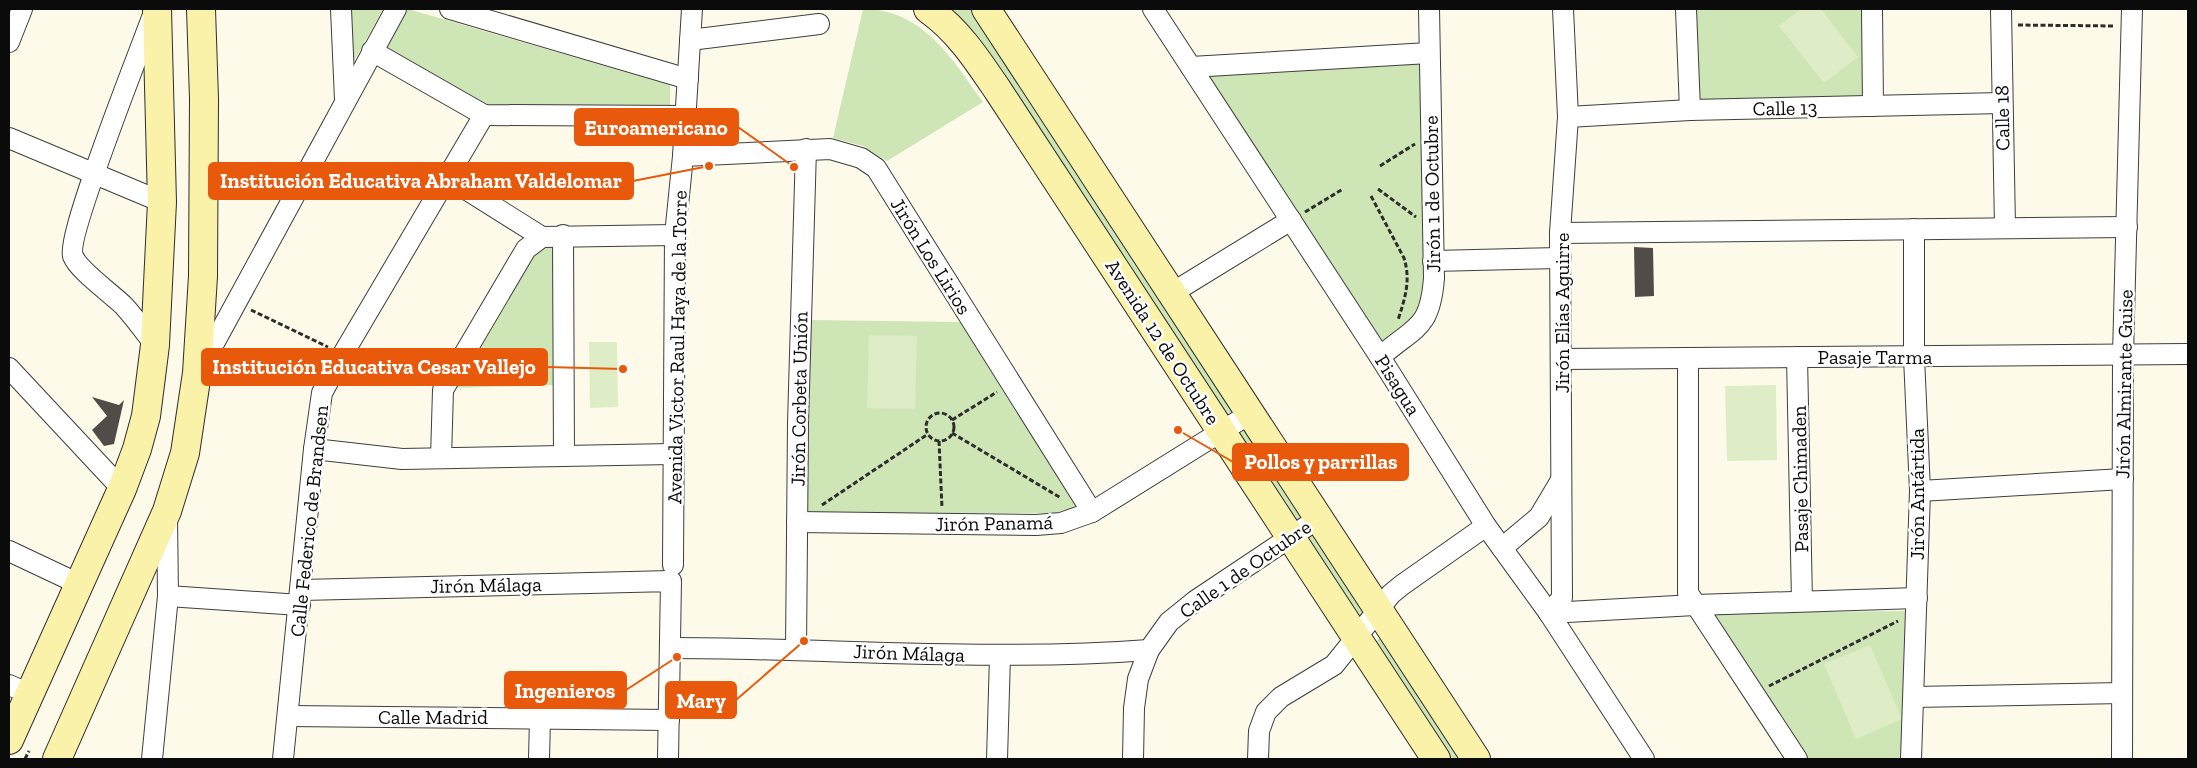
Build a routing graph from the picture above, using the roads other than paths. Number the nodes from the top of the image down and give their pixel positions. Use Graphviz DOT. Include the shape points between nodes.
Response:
graph roads {
  1 [pos="22,9"];
  2 [pos="156,9"];
  3 [pos="200,9"];
  4 [pos="341,9"];
  5 [pos="396,9"];
  6 [pos="450,9"];
  7 [pos="692,9"];
  8 [pos="928,9"];
  9 [pos="986,9"];
  10 [pos="1153,9"];
  11 [pos="1429,9"];
  12 [pos="1563,9"];
  13 [pos="1686,9"];
  14 [pos="1872,9"];
  15 [pos="2001,17"];
  16 [pos="2132,18"];
  17 [pos="819,24"];
  18 [pos="690,40"];
  19 [pos="9,42"];
  20 [pos="372,51"];
  21 [pos="1429,53"];
  22 [pos="1191,67"];
  23 [pos="688,79"];
  24 [pos="344,100"];
  25 [pos="2002,103"];
  26 [pos="1873,106"];
  27 [pos="1690,110"];
  28 [pos="484,115"];
  29 [pos="686,116"];
  30 [pos="1568,117"];
  31 [pos="9,138"];
  32 [pos="806,149"];
  33 [pos="683,156"];
  34 [pos="94,174"];
  35 [pos="448,178"];
  36 [pos="162,202"];
  37 [pos="1290,220"];
  38 [pos="2127,227"];
  39 [pos="2005,228"];
  40 [pos="1914,229"];
  41 [pos="1560,233"];
  42 [pos="563,235"];
  43 [pos="675,235"];
  44 [pos="542,237"];
  45 [pos="1561,258"];
  46 [pos="1433,261"];
  47 [pos="1172,293"];
  48 [pos="155,344"];
  49 [pos="1384,353"];
  50 [pos="2188,354"];
  51 [pos="2123,355"];
  52 [pos="1914,356"];
  53 [pos="1797,357"];
  54 [pos="1688,358"];
  55 [pos="1562,359"];
  56 [pos="9,368"];
  57 [pos="197,374"];
  58 [pos="1251,413"];
  59 [pos="1221,432"];
  60 [pos="314,449"];
  61 [pos="672,454"];
  62 [pos="564,456"];
  63 [pos="441,458"];
  64 [pos="2123,479"];
  65 [pos="1561,480"];
  66 [pos="122,489"];
  67 [pos="1920,491"];
  68 [pos="166,511"];
  69 [pos="1090,513"];
  70 [pos="1319,518"];
  71 [pos="797,522"];
  72 [pos="1486,526"];
  73 [pos="1290,537"];
  74 [pos="1502,548"];
  75 [pos="9,551"];
  76 [pos="672,573"];
  77 [pos="79,584"];
  78 [pos="168,596"];
  79 [pos="301,598"];
  80 [pos="1802,602"];
  81 [pos="1695,605"];
  82 [pos="1916,605"];
  83 [pos="1379,611"];
  84 [pos="1549,613"];
  85 [pos="1357,638"];
  86 [pos="670,648"];
  87 [pos="796,650"];
  88 [pos="1149,650"];
  89 [pos="1000,656"];
  90 [pos="19,689"];
  91 [pos="2122,693"];
  92 [pos="1914,697"];
  93 [pos="288,716"];
  94 [pos="540,718"];
  95 [pos="669,720"];
  96 [pos="9,740"];
  97 [pos="57,759"];
  98 [pos="152,759"];
  99 [pos="283,759"];
  100 [pos="539,759"];
  101 [pos="668,759"];
  102 [pos="997,759"];
  103 [pos="1133,759"];
  104 [pos="1258,759"];
  105 [pos="1436,759"];
  106 [pos="1476,759"];
  107 [pos="1644,759"];
  108 [pos="1797,759"];
  109 [pos="1911,759"];
  110 [pos="2122,759"];
  1 -- 19 [label="street"];
  2 -- 34 [label="street"];
  2 -- 36 [label="main road"];
  3 -- 57 [label="main road" via="204,98 203,276"];
  4 -- 24 [label="street"];
  5 -- 20 [label="street"];
  6 -- 23 [label="street"];
  7 -- 18 [label="street, Avenida Victor Raul Haya de la Torre"];
  8 -- 59 [label="main road, Avenida 12 de Octubre" via="965,43"];
  9 -- 47 [label="main road, Avenida 12 de Octubre"];
  10 -- 22 [label="street, Pisagua"];
  11 -- 21 [label="street, Jirón 1 de Octubre"];
  12 -- 30 [label="street, Jirón Elías Aguirre"];
  13 -- 27 [label="street"];
  14 -- 26 [label="street"];
  15 -- 25 [label="street, Calle 18"];
  16 -- 38 [label="street, Jirón Almirante Guise"];
  17 -- 18 [label="street"];
  18 -- 23 [label="street, Avenida Victor Raul Haya de la Torre"];
  20 -- 24 [label="street"];
  20 -- 28 [label="street"];
  21 -- 22 [label="street"];
  21 -- 46 [label="street, Jirón 1 de Octubre"];
  22 -- 37 [label="street, Pisagua"];
  23 -- 29 [label="street, Avenida Victor Raul Haya de la Torre"];
  24 -- 57 [label="street"];
  25 -- 26 [label="street, Calle 13"];
  25 -- 39 [label="street, Calle 18"];
  26 -- 27 [label="street, Calle 13"];
  27 -- 30 [label="street, Calle 13"];
  28 -- 29 [label="street"];
  28 -- 35 [label="street, Calle Federico de Brandsen"];
  29 -- 33 [label="street, Avenida Victor Raul Haya de la Torre"];
  30 -- 41 [label="street, Jirón Elías Aguirre"];
  31 -- 34 [label="street"];
  32 -- 33 [label="street, Jirón Los Lirios"];
  32 -- 69 [label="street, Jirón Los Lirios" via="845,152 876,168"];
  32 -- 71 [label="street, Jirón Corbeta Unión"];
  33 -- 43 [label="street, Avenida Victor Raul Haya de la Torre"];
  34 -- 36 [label="street"];
  34 -- 48 [label="street" via="73,241 73,256 124,306"];
  35 -- 44 [label="street"];
  35 -- 60 [label="street, Calle Federico de Brandsen" via="322,393"];
  36 -- 48 [label="main road"];
  37 -- 47 [label="street"];
  37 -- 49 [label="street, Pisagua"];
  38 -- 39 [label="street"];
  38 -- 51 [label="street, Jirón Almirante Guise"];
  39 -- 40 [label="street"];
  40 -- 41 [label="street"];
  40 -- 52 [label="street, Jirón Antártida"];
  41 -- 45 [label="street, Jirón Elías Aguirre"];
  42 -- 43 [label="street"];
  42 -- 44 [label="street"];
  42 -- 62 [label="street"];
  43 -- 61 [label="street, Avenida Victor Raul Haya de la Torre"];
  44 -- 63 [label="street" via="526,249 443,390"];
  45 -- 46 [label="street"];
  45 -- 55 [label="street, Jirón Elías Aguirre"];
  46 -- 49 [label="street, Jirón 1 de Octubre" via="1432,304 1421,326"];
  47 -- 58 [label="main road, Avenida 12 de Octubre"];
  48 -- 66 [label="main road" via="146,416"];
  49 -- 72 [label="street, Pisagua"];
  50 -- 51 [label="street, Pasaje Tarma"];
  51 -- 52 [label="street, Pasaje Tarma"];
  51 -- 64 [label="street, Jirón Almirante Guise"];
  52 -- 53 [label="street, Pasaje Tarma"];
  52 -- 67 [label="street, Jirón Antártida"];
  53 -- 54 [label="street, Pasaje Tarma"];
  53 -- 80 [label="street, Pasaje Chimaden"];
  54 -- 55 [label="street, Pasaje Tarma"];
  54 -- 81 [label="street" via="1688,593"];
  55 -- 65 [label="street, Jirón Elías Aguirre"];
  56 -- 66 [label="street"];
  57 -- 68 [label="main road" via="185,453"];
  58 -- 59 [label="street, Jirón Panamá"];
  58 -- 70 [label="main road, Avenida 12 de Octubre"];
  59 -- 69 [label="street, Jirón Panamá"];
  59 -- 73 [label="main road, Avenida 12 de Octubre"];
  60 -- 63 [label="street" via="402,459"];
  60 -- 79 [label="street, Calle Federico de Brandsen"];
  61 -- 62 [label="street"];
  61 -- 76 [label="street, Avenida Victor Raul Haya de la Torre"];
  62 -- 63 [label="street"];
  64 -- 67 [label="street"];
  64 -- 91 [label="street, Jirón Almirante Guise"];
  65 -- 74 [label="street" via="1538,517"];
  65 -- 84 [label="street, Jirón Elías Aguirre" via="1562,598"];
  66 -- 77 [label="main road"];
  67 -- 82 [label="street, Jirón Antártida"];
  68 -- 78 [label="street"];
  68 -- 97 [label="main road"];
  69 -- 71 [label="street, Jirón Panamá" via="1061,523 1036,525"];
  70 -- 73 [label="street, Calle 1 de Octubre"];
  70 -- 83 [label="main road, Avenida 12 de Octubre"];
  71 -- 87 [label="street, Jirón Corbeta Unión"];
  72 -- 74 [label="street, Pisagua"];
  72 -- 83 [label="street" via="1402,585"];
  73 -- 85 [label="main road, Avenida 12 de Octubre"];
  73 -- 88 [label="street, Calle 1 de Octubre" via="1195,601 1169,622"];
  74 -- 84 [label="street, Pisagua"];
  75 -- 77 [label="street"];
  76 -- 79 [label="street, Jirón Málaga"];
  76 -- 86 [label="street, Avenida Victor Raul Haya de la Torre"];
  77 -- 90 [label="main road"];
  78 -- 79 [label="street, Jirón Málaga"];
  78 -- 98 [label="street"];
  79 -- 93 [label="street, Calle Federico de Brandsen"];
  80 -- 81 [label="street"];
  80 -- 82 [label="street"];
  81 -- 84 [label="street"];
  81 -- 108 [label="street"];
  82 -- 92 [label="street, Jirón Antártida"];
  83 -- 85 [label="street"];
  83 -- 106 [label="main road, Avenida 12 de Octubre"];
  84 -- 107 [label="street, Pisagua"];
  85 -- 104 [label="street" via="1334,665 1281,697 1266,712 1259,731"];
  85 -- 105 [label="main road, Avenida 12 de Octubre"];
  86 -- 87 [label="street, Jirón Málaga"];
  86 -- 95 [label="street, Avenida Victor Raul Haya de la Torre"];
  87 -- 89 [label="street, Jirón Málaga"];
  88 -- 89 [label="street, Jirón Málaga"];
  88 -- 103 [label="street, Calle 1 de Octubre" via="1138,679"];
  89 -- 102 [label="street"];
  90 -- 96 [label="main road"];
  91 -- 92 [label="street"];
  91 -- 110 [label="street, Jirón Almirante Guise"];
  92 -- 109 [label="street, Jirón Antártida"];
  93 -- 94 [label="street, Calle Madrid"];
  93 -- 99 [label="street, Calle Federico de Brandsen"];
  94 -- 95 [label="street, Calle Madrid"];
  94 -- 100 [label="street"];
  95 -- 101 [label="street, Avenida Victor Raul Haya de la Torre"];
}
